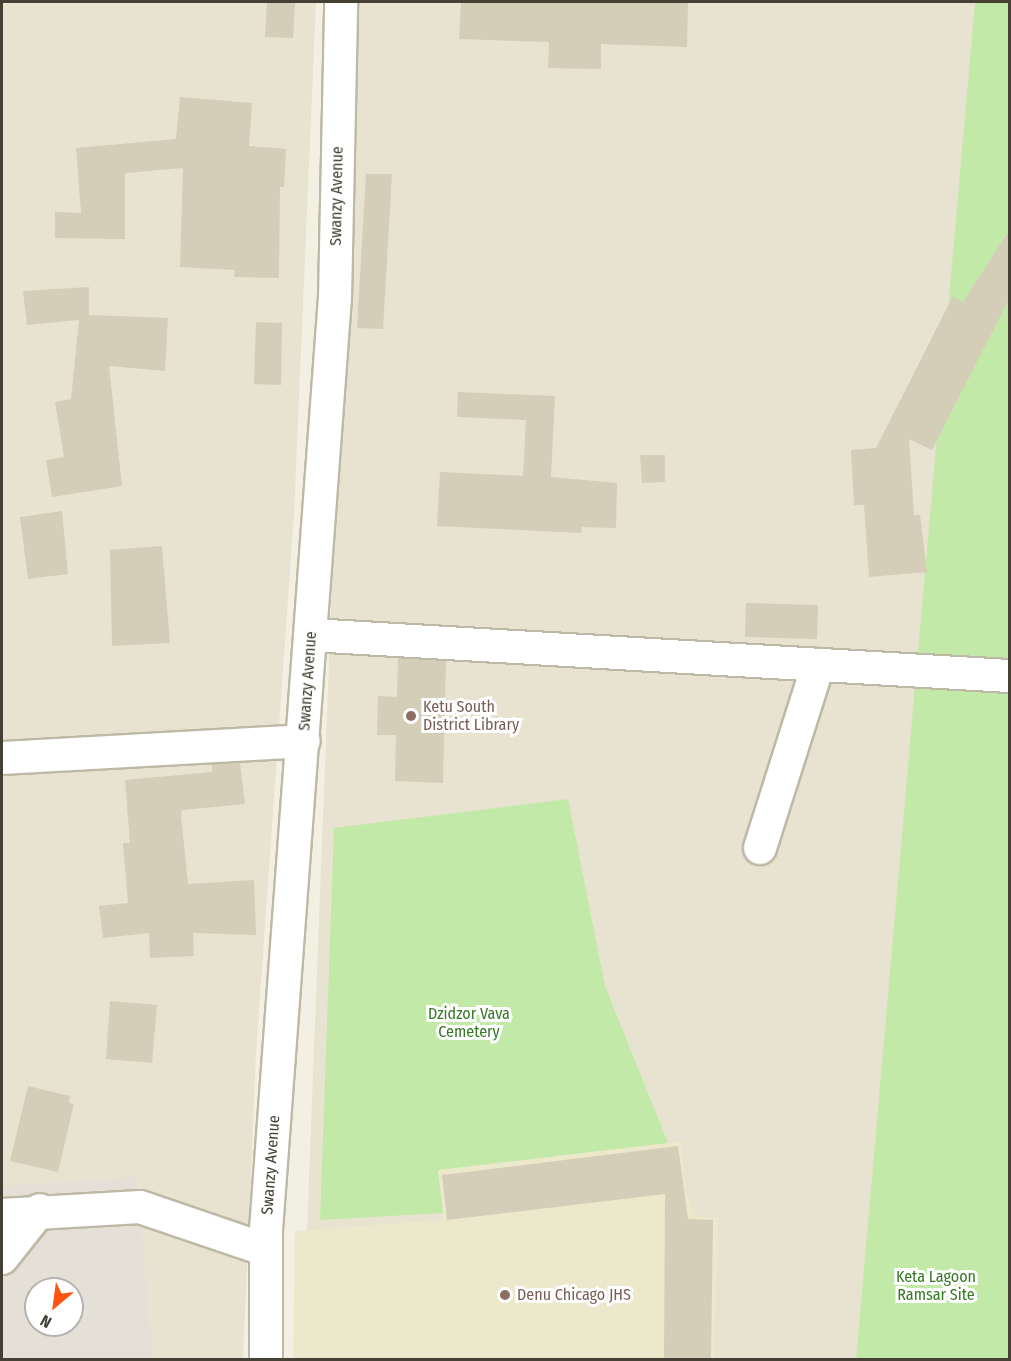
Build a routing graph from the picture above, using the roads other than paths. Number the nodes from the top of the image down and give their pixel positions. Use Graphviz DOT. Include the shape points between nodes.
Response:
graph roads {
  1 [pos="341,2"];
  2 [pos="311,635"];
  3 [pos="818,665"];
  4 [pos="1010,676"];
  5 [pos="304,741"];
  6 [pos="2,758"];
  7 [pos="760,848"];
  8 [pos="40,1210"];
  9 [pos="2,1215"];
  10 [pos="266,1250"];
  11 [pos="2,1258"];
  12 [pos="266,1359"];
  1 -- 2 [label="street, Swanzy Avenue" via="334,298"];
  2 -- 3 [label="street"];
  2 -- 5 [label="street, Swanzy Avenue"];
  3 -- 4 [label="street"];
  3 -- 7 [label="street"];
  5 -- 6 [label="street"];
  5 -- 10 [label="street, Swanzy Avenue"];
  8 -- 9 [label="street"];
  8 -- 10 [label="street" via="140,1208"];
  8 -- 11 [label="street"];
  10 -- 12 [label="street, Swanzy Avenue"];
}
